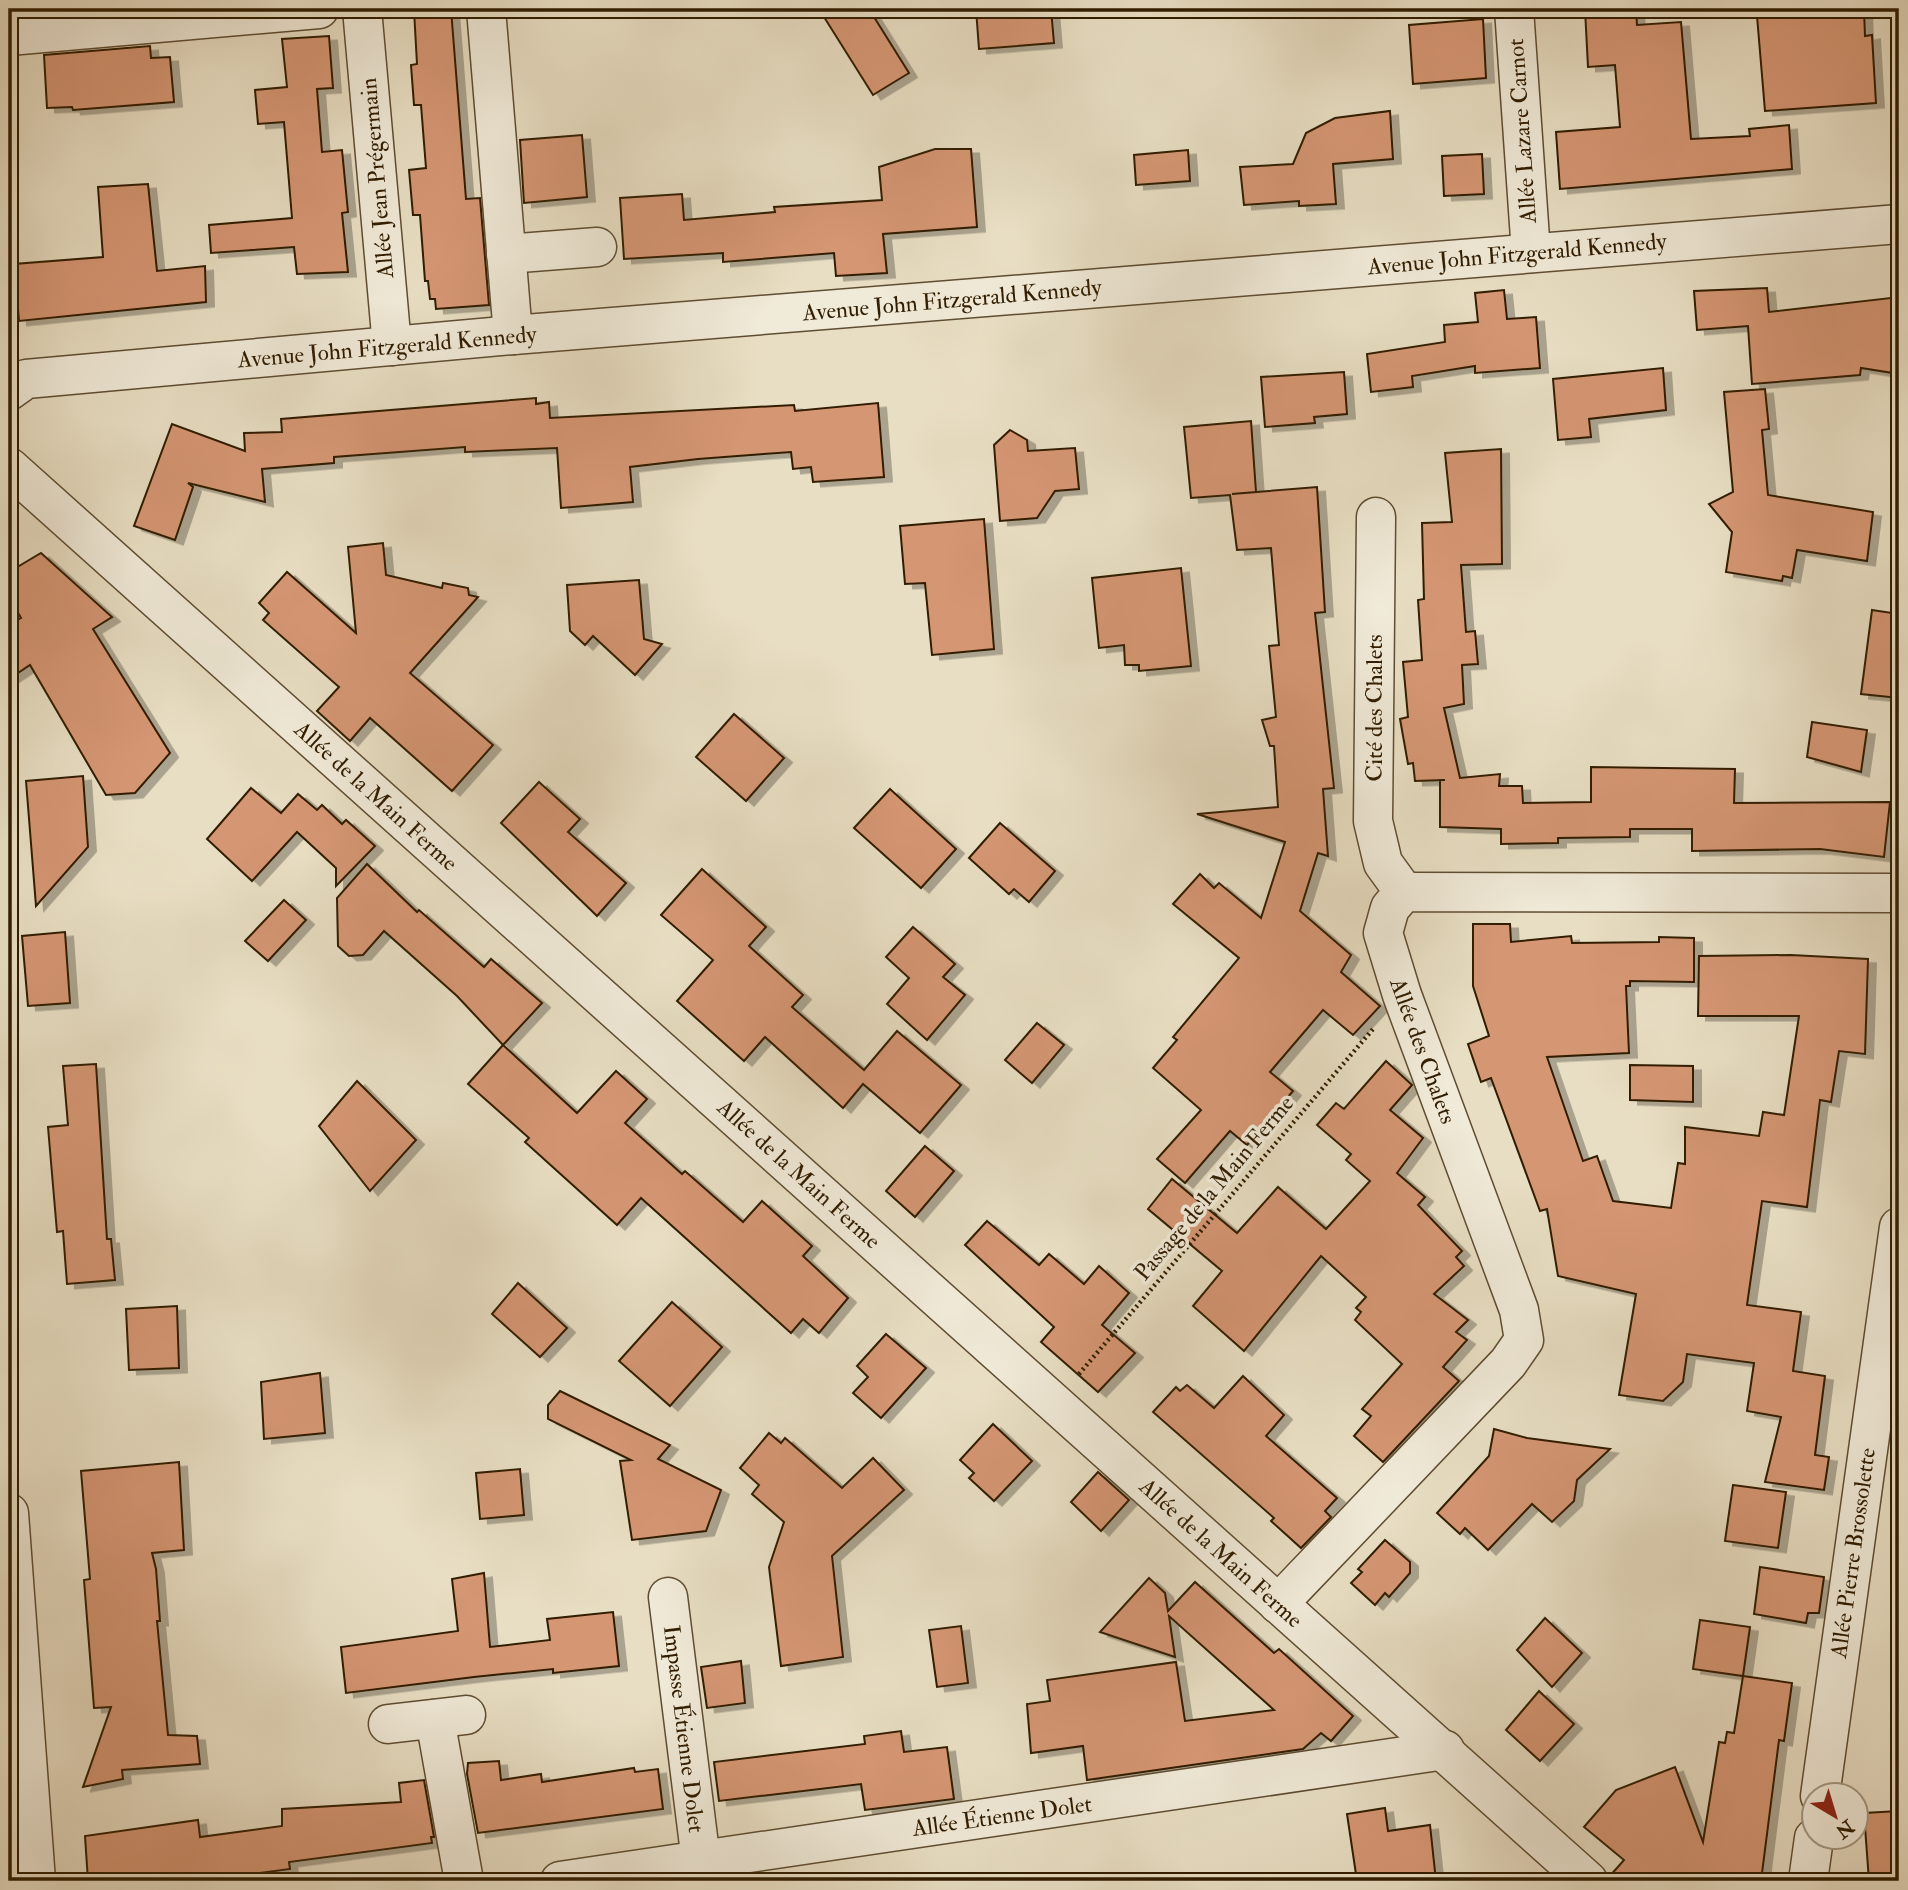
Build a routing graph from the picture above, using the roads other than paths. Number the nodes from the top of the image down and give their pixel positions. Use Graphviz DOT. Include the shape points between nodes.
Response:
graph roads {
  1 [pos="319,9"];
  2 [pos="362,9"];
  3 [pos="486,9"];
  4 [pos="1514,9"];
  5 [pos="9,36"];
  6 [pos="1899,224"];
  7 [pos="597,247"];
  8 [pos="1531,253"];
  9 [pos="506,254"];
  10 [pos="513,335"];
  11 [pos="392,346"];
  12 [pos="9,391"];
  13 [pos="9,467"];
  14 [pos="1376,517"];
  15 [pos="1404,892"];
  16 [pos="1899,893"];
  17 [pos="1899,1227"];
  18 [pos="1886,1406"];
  19 [pos="9,1513"];
  20 [pos="668,1597"];
  21 [pos="1278,1604"];
  22 [pos="388,1724"];
  23 [pos="1444,1750"];
  24 [pos="1822,1782"];
  25 [pos="1812,1852"];
  26 [pos="701,1861"];
  27 [pos="36,1881"];
  28 [pos="464,1881"];
  29 [pos="560,1881"];
  30 [pos="1588,1881"];
  31 [pos="1808,1881"];
  1 -- 5 [label="street"];
  2 -- 11 [label="street, Allée Jean Prégermain"];
  3 -- 9 [label="street"];
  4 -- 8 [label="street, Allée Lazare Carnot"];
  6 -- 8 [label="street, Avenue John Fitzgerald Kennedy"];
  7 -- 9 [label="street"];
  8 -- 10 [label="street, Avenue John Fitzgerald Kennedy"];
  9 -- 10 [label="street"];
  10 -- 11 [label="street, Avenue John Fitzgerald Kennedy"];
  11 -- 12 [label="street, Avenue John Fitzgerald Kennedy" via="26,379"];
  13 -- 21 [label="street, Allée de la Main Ferme"];
  14 -- 15 [label="street, Cité des Chalets" via="1373,821 1383,863"];
  15 -- 16 [label="street"];
  15 -- 21 [label="street, Allée des Chalets" via="1390,908 1383,933 1519,1310 1524,1340 1508,1363"];
  17 -- 18 [label="street, Allée Pierre Brossolette"];
  18 -- 24 [label="street, Allée Pierre Brossolette"];
  19 -- 27 [label="street"];
  20 -- 26 [label="street, Impasse Étienne Dolet"];
  21 -- 23 [label="street, Allée de la Main Ferme"];
  22 -- 28 [label="street" via="451,1717"];
  23 -- 26 [label="street, Allée Étienne Dolet"];
  23 -- 30 [label="street, Allée de la Main Ferme"];
  25 -- 31 [label="street"];
  26 -- 29 [label="street, Allée Étienne Dolet"];
}
